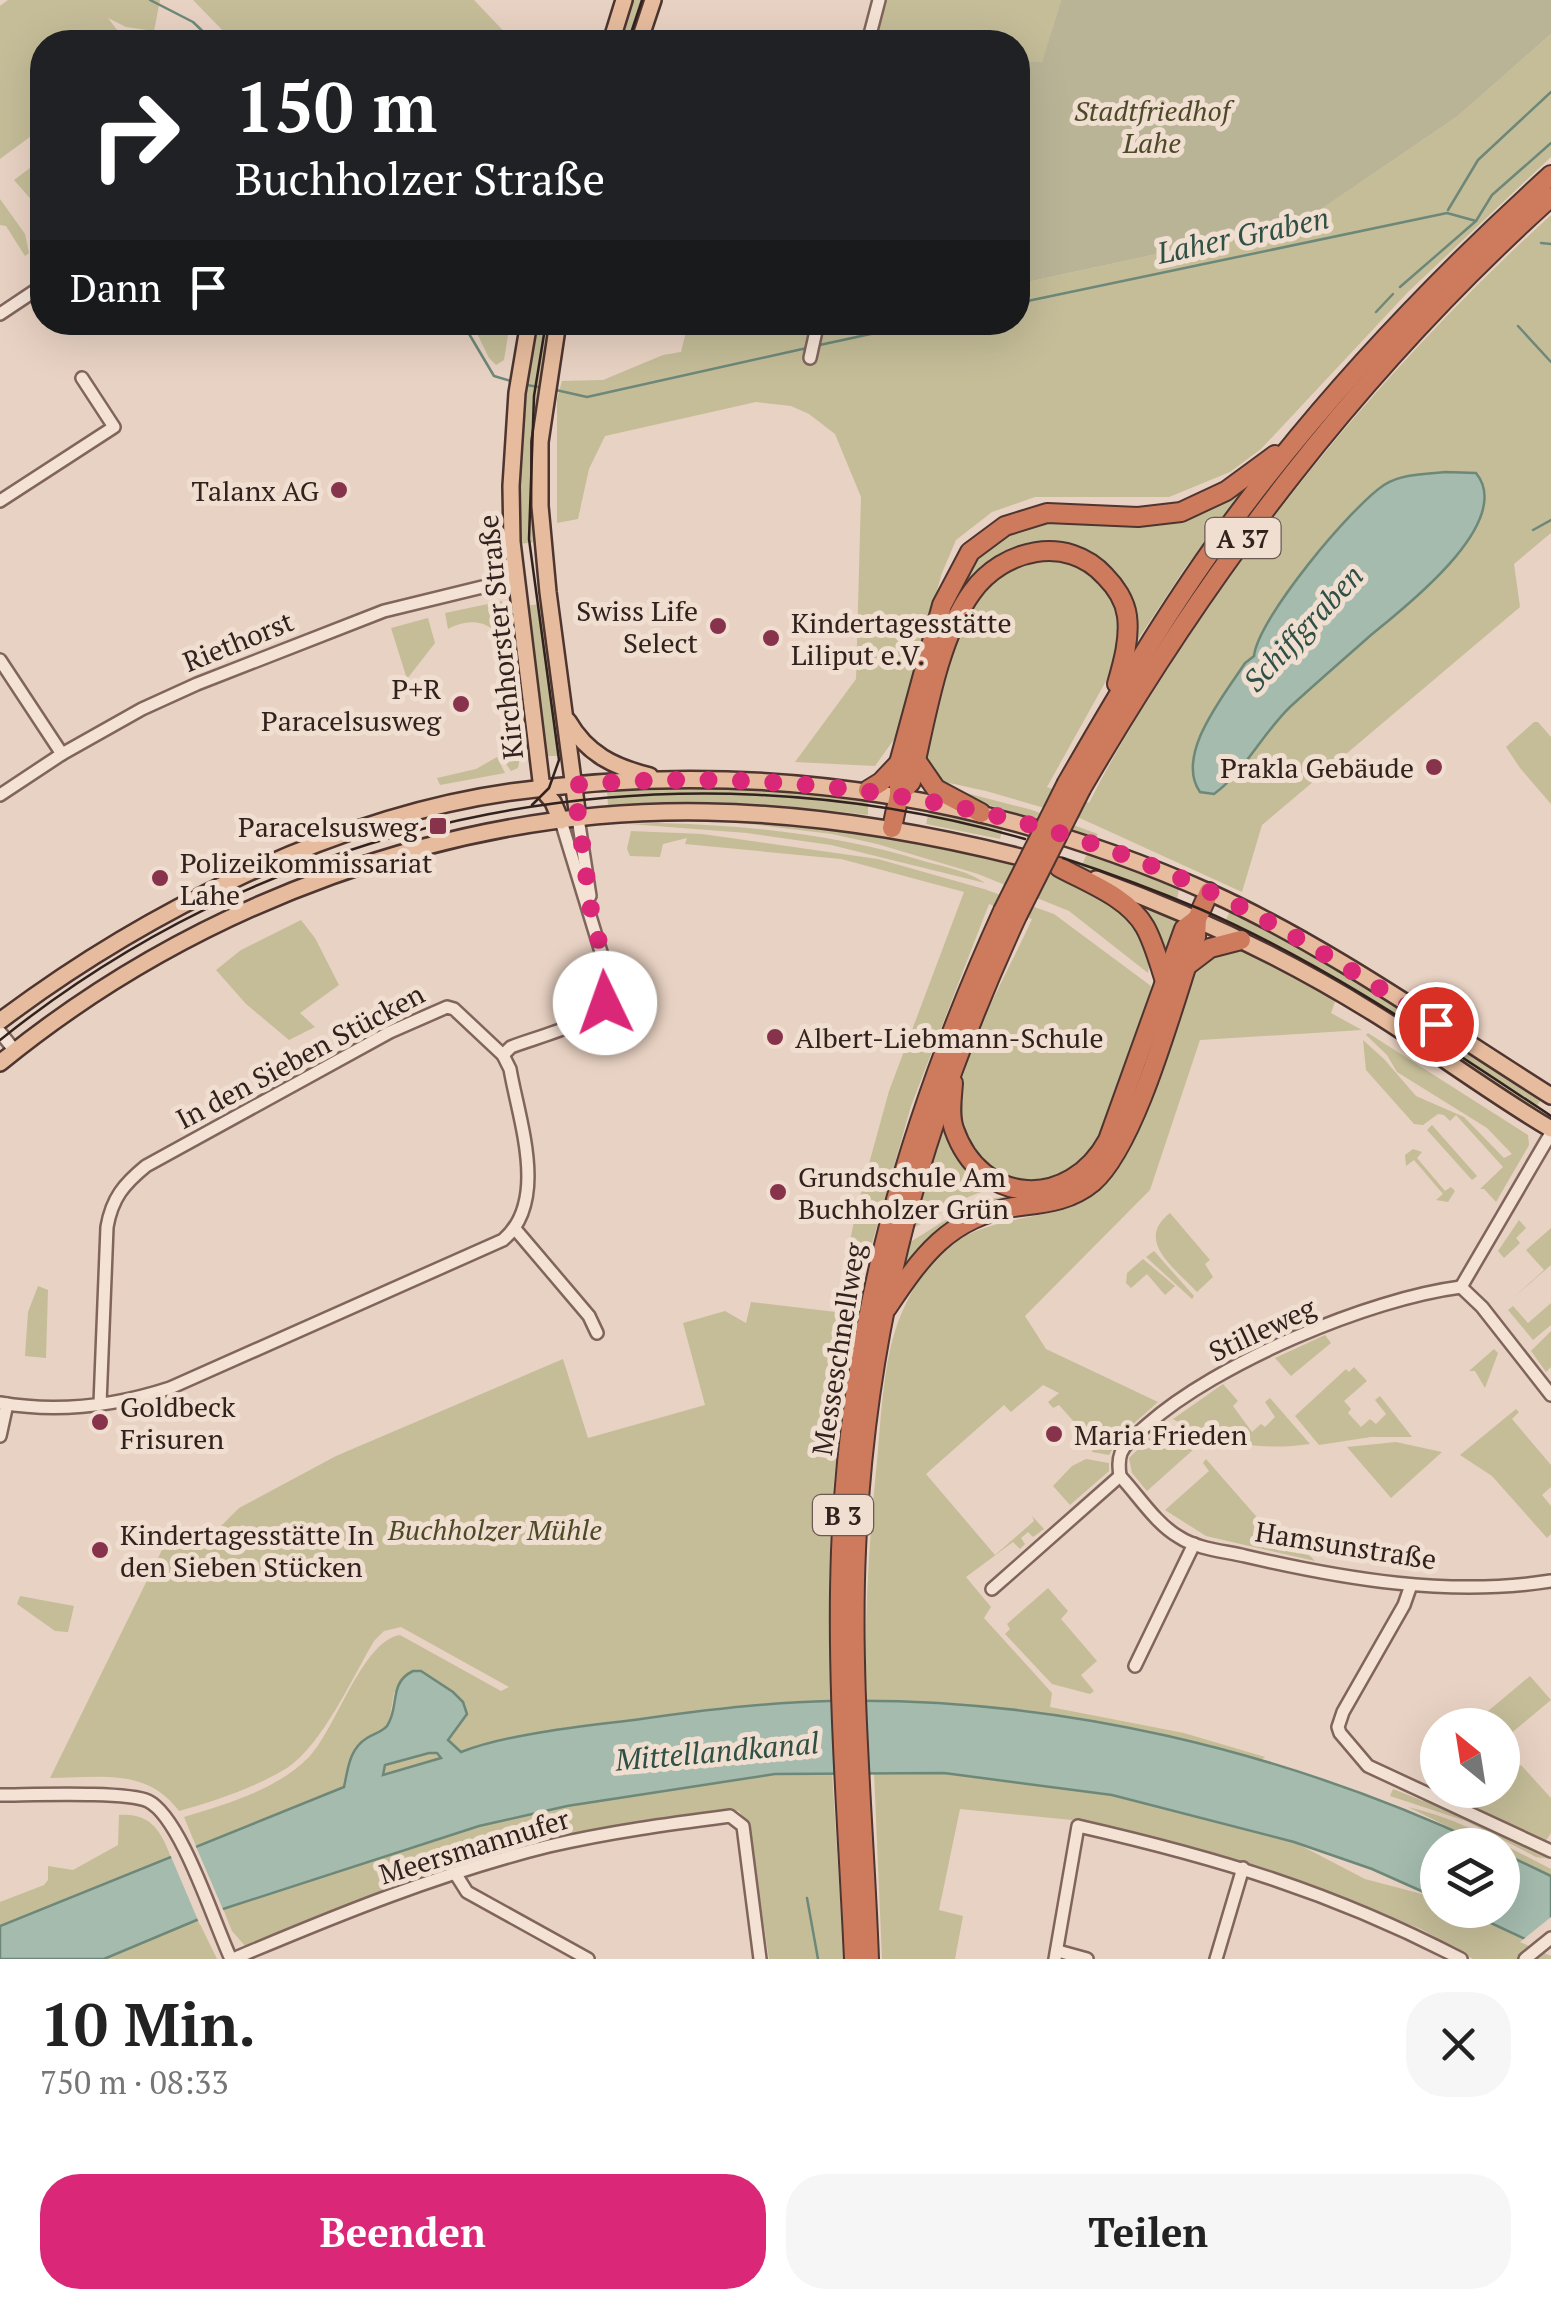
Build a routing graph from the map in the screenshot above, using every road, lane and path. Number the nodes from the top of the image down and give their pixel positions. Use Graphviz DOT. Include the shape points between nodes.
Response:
graph roads {
  1 [pos="624,0"];
  2 [pos="652,0"];
  3 [pos="879,0"];
  4 [pos="615,30"];
  5 [pos="643,30"];
  6 [pos="871,30"];
  7 [pos="1551,175"];
  8 [pos="1551,196"];
  9 [pos="30,294"];
  10 [pos="1435,297"];
  11 [pos="0,314"];
  12 [pos="1409,324"];
  13 [pos="527,335"];
  14 [pos="556,335"];
  15 [pos="815,335"];
  16 [pos="810,358"];
  17 [pos="82,378"];
  18 [pos="1306,429"];
  19 [pos="0,501"];
  20 [pos="546,576"];
  21 [pos="514,579"];
  22 [pos="2,669"];
  23 [pos="1112,704"];
  24 [pos="566,718"];
  25 [pos="62,754"];
  26 [pos="908,762"];
  27 [pos="668,781"];
  28 [pos="574,785"];
  29 [pos="1074,786"];
  30 [pos="542,789"];
  31 [pos="868,790"];
  32 [pos="0,795"];
  33 [pos="899,796"];
  34 [pos="982,814"];
  35 [pos="578,818"];
  36 [pos="561,821"];
  37 [pos="892,828"];
  38 [pos="1058,868"];
  39 [pos="1209,892"];
  40 [pos="591,910"];
  41 [pos="1010,913"];
  42 [pos="1197,919"];
  43 [pos="1241,940"];
  44 [pos="1185,968"];
  45 [pos="1165,981"];
  46 [pos="0,1021"];
  47 [pos="0,1032"];
  48 [pos="15,1051"];
  49 [pos="502,1055"];
  50 [pos="0,1063"];
  51 [pos="953,1065"];
  52 [pos="1551,1096"];
  53 [pos="1551,1131"];
  54 [pos="516,1230"];
  55 [pos="1461,1286"];
  56 [pos="874,1315"];
  57 [pos="597,1333"];
  58 [pos="1551,1395"];
  59 [pos="4,1404"];
  60 [pos="100,1404"];
  61 [pos="0,1436"];
  62 [pos="1120,1476"];
  63 [pos="1194,1544"];
  64 [pos="1551,1581"];
  65 [pos="1410,1585"];
  66 [pos="992,1590"];
  67 [pos="1134,1666"];
  68 [pos="0,1795"];
  69 [pos="856,1816"];
  70 [pos="1551,1851"];
  71 [pos="1244,1868"];
  72 [pos="455,1873"];
  73 [pos="1551,1938"];
  74 [pos="1056,1955"];
  75 [pos="1527,1957"];
  76 [pos="232,1959"];
  77 [pos="588,1959"];
  78 [pos="760,1959"];
  79 [pos="854,1959"];
  80 [pos="869,1959"];
  81 [pos="1087,1959"];
  82 [pos="1216,1959"];
  83 [pos="1461,1959"];
  1 -- 4 [label="main road"];
  2 -- 5 [label="main road"];
  3 -- 6 [label="street"];
  7 -- 10 [label="highway, A 37"];
  8 -- 10 [label="highway, A 37"];
  9 -- 11 [label="street"];
  10 -- 12 [label="highway, A 37"];
  12 -- 18 [label="highway, A 37"];
  12 -- 29 [label="highway, A 37" via="1214,576"];
  13 -- 21 [label="main road, Kirchhorster Straße" via="511,486"];
  14 -- 20 [label="main road, Kirchhorster Straße" via="540,442"];
  15 -- 16 [label="street"];
  17 -- 19 [label="street" via="114,426"];
  18 -- 23 [label="highway, A 37" via="1200,568"];
  18 -- 26 [label="highway" via="1247,478 1181,512 1047,513 987,537 947,591"];
  20 -- 21 [label="main road"];
  20 -- 24 [label="main road, Kirchhorster Straße"];
  21 -- 25 [label="street, Riethorst" via="384,611 280,650 151,705"];
  21 -- 30 [label="main road, Kirchhorster Straße"];
  22 -- 25 [label="street"];
  23 -- 26 [label="highway" via="1126,651 1127,615 1116,588 1084,558 1063,551 1027,553 991,570 961,610"];
  23 -- 29 [label="highway, A 37"];
  24 -- 27 [label="main road" via="603,760"];
  24 -- 28 [label="main road, Kirchhorster Straße"];
  25 -- 32 [label="street, Riethorst"];
  26 -- 31 [label="highway"];
  26 -- 33 [label="highway"];
  26 -- 34 [label="highway" via="936,789"];
  27 -- 28 [label="main road"];
  27 -- 31 [label="main road"];
  28 -- 30 [label="main road"];
  28 -- 35 [label="main road, Kirchhorster Straße"];
  29 -- 41 [label="highway, A 37, bridge"];
  30 -- 36 [label="main road, Kirchhorster Straße"];
  30 -- 46 [label="main road" via="400,818 258,870 142,926"];
  31 -- 33 [label="main road"];
  33 -- 34 [label="main road"];
  33 -- 37 [label="highway"];
  34 -- 39 [label="main road" via="1097,847"];
  35 -- 36 [label="main road"];
  35 -- 37 [label="main road" via="706,812"];
  35 -- 40 [label="street"];
  36 -- 40 [label="street"];
  36 -- 48 [label="main road" via="396,856 271,900 127,973"];
  37 -- 38 [label="main road"];
  38 -- 42 [label="main road"];
  38 -- 45 [label="highway" via="1138,916"];
  39 -- 42 [label="highway"];
  39 -- 52 [label="main road"];
  40 -- 49 [label="street" via="609,982 605,1003 593,1015"];
  41 -- 51 [label="highway, A 37"];
  41 -- 56 [label="highway, Messeschnellweg / B 3" via="946,1044 909,1148 885,1229"];
  42 -- 43 [label="main road"];
  42 -- 44 [label="highway"];
  42 -- 45 [label="highway" via="1184,930"];
  43 -- 44 [label="highway" via="1210,948"];
  43 -- 53 [label="main road" via="1370,1011"];
  44 -- 56 [label="highway" via="1132,1122 1103,1172 1066,1198 990,1212 956,1228 924,1254"];
  45 -- 51 [label="highway" via="1108,1140 1090,1166 1058,1187 1015,1189 976,1167 954,1130"];
  47 -- 48 [label="street"];
  48 -- 50 [label="main road"];
  49 -- 54 [label="street, In den Sieben Stücken" via="529,1176 527,1206"];
  49 -- 60 [label="street, In den Sieben Stücken" via="446,1006 127,1181 108,1227"];
  51 -- 56 [label="highway, A 37"];
  53 -- 55 [label="street"];
  54 -- 57 [label="street" via="590,1316"];
  54 -- 60 [label="street" via="490,1248 197,1378"];
  55 -- 58 [label="street"];
  55 -- 62 [label="street, Stilleweg" via="1348,1318 1193,1390 1130,1440"];
  56 -- 69 [label="highway, Messeschnellweg / B 3" via="849,1658"];
  59 -- 60 [label="street"];
  59 -- 61 [label="street"];
  62 -- 63 [label="street, Hamsunstraße" via="1173,1534"];
  62 -- 66 [label="street, Stilleweg"];
  63 -- 65 [label="street, Hamsunstraße"];
  63 -- 67 [label="street"];
  64 -- 65 [label="street, Hamsunstraße"];
  65 -- 70 [label="street" via="1338,1725 1340,1734 1368,1766"];
  68 -- 76 [label="street" via="139,1798 163,1812"];
  69 -- 79 [label="highway, Messeschnellweg / B 3"];
  69 -- 80 [label="highway, Messeschnellweg / B 3"];
  71 -- 74 [label="street" via="1078,1826"];
  71 -- 82 [label="street"];
  71 -- 83 [label="street" via="1380,1919"];
  72 -- 76 [label="street, Meersmannufer"];
  72 -- 77 [label="street" via="467,1892"];
  72 -- 78 [label="street, Meersmannufer" via="599,1836 730,1816 743,1826"];
  73 -- 75 [label="street"];
  74 -- 81 [label="street"];
}
